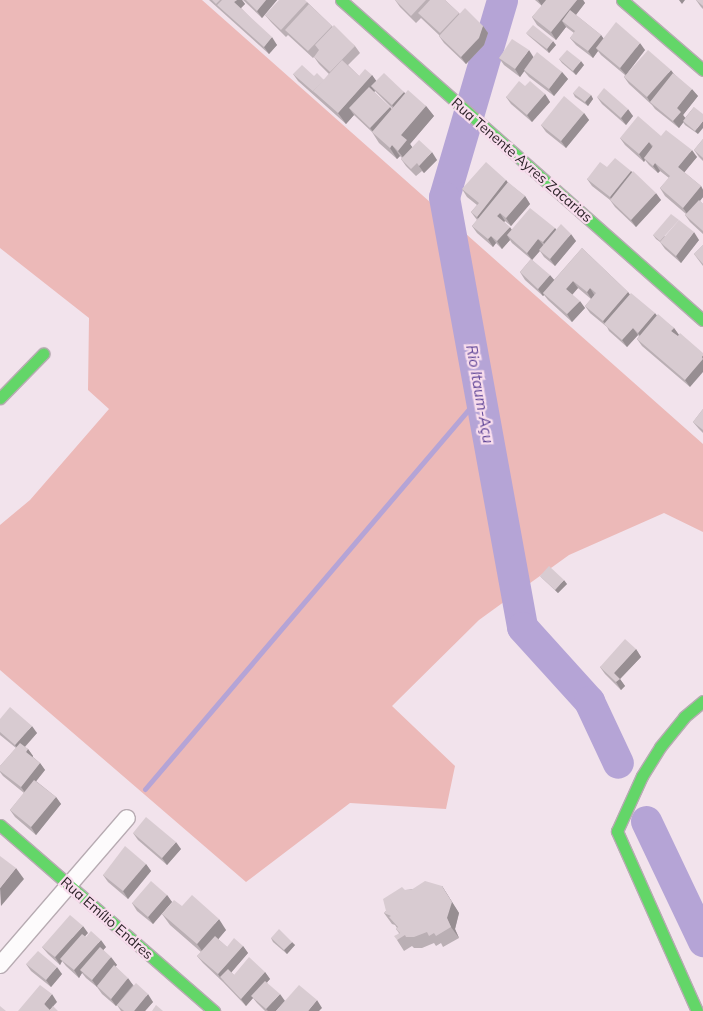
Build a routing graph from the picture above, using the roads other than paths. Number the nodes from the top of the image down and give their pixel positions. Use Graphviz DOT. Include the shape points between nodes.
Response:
graph roads {
  1 [pos="341,0"];
  2 [pos="622,0"];
  3 [pos="703,70"];
  4 [pos="703,320"];
  5 [pos="43,354"];
  6 [pos="0,398"];
  7 [pos="703,700"];
  8 [pos="126,818"];
  9 [pos="0,825"];
  10 [pos="69,885"];
  11 [pos="0,965"];
  12 [pos="214,1011"];
  13 [pos="697,1011"];
  1 -- 4 [label="street, Rua Tenente Ayres Zacarias"];
  2 -- 3 [label="street"];
  5 -- 6 [label="street"];
  7 -- 13 [label="street" via="684,717 660,747 642,776 617,831"];
  8 -- 10 [label="street"];
  9 -- 10 [label="street, Rua Emílio Endres"];
  10 -- 11 [label="street"];
  10 -- 12 [label="street, Rua Emílio Endres"];
}
